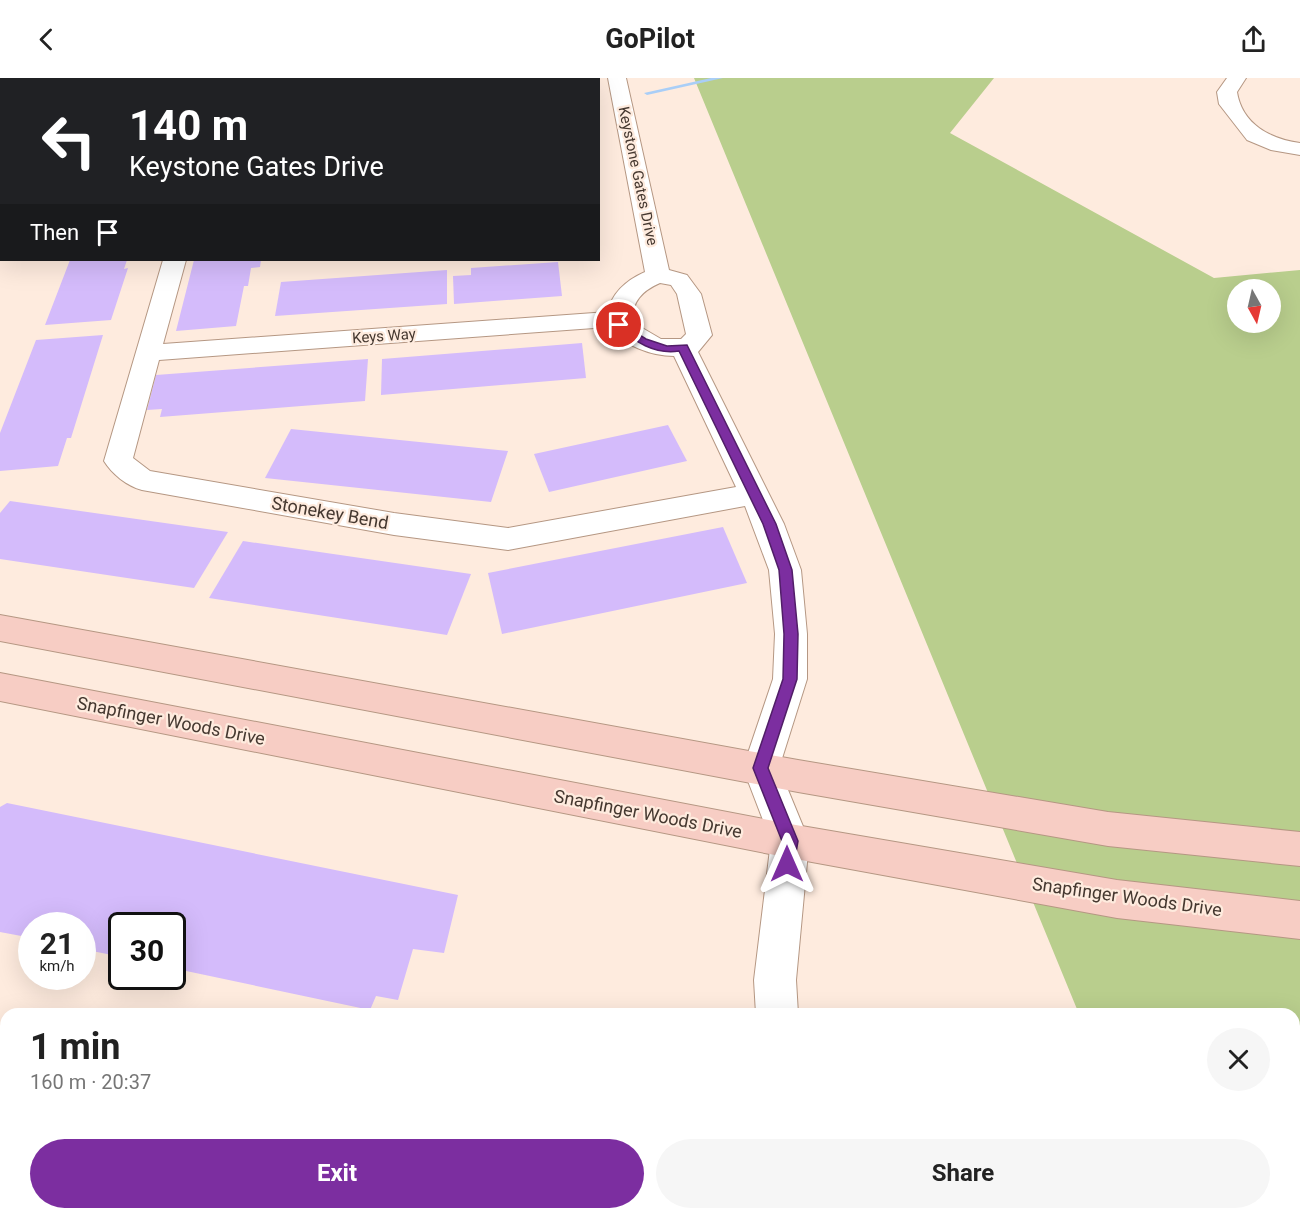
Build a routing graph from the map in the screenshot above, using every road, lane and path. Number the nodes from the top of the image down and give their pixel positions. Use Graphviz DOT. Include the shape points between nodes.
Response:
graph roads {
  1 [pos="618,78"];
  2 [pos="1237,78"];
  3 [pos="1300,149"];
  4 [pos="174,261"];
  5 [pos="658,275"];
  6 [pos="619,319"];
  7 [pos="683,347"];
  8 [pos="148,353"];
  9 [pos="754,494"];
  10 [pos="0,628"];
  11 [pos="0,687"];
  12 [pos="761,768"];
  13 [pos="790,841"];
  14 [pos="1300,849"];
  15 [pos="1300,920"];
  16 [pos="777,1008"];
  1 -- 5 [label="street, Keystone Gates Drive"];
  2 -- 3 [label="street" via="1227,92 1229,104 1254,136 1278,147"];
  4 -- 8 [label="street, Stonekey Bend"];
  5 -- 6 [label="street" via="637,283 619,308"];
  5 -- 7 [label="street" via="679,279 689,294 699,335"];
  6 -- 7 [label="street" via="619,325 643,341 667,350"];
  6 -- 8 [label="street, Keys Way"];
  7 -- 9 [label="street"];
  8 -- 9 [label="street, Stonekey Bend" via="118,461 142,480 394,524 508,539"];
  9 -- 12 [label="street" via="770,524 785,570 791,634 790,679"];
  10 -- 12 [label="main road"];
  11 -- 13 [label="main road, Snapfinger Woods Drive"];
  12 -- 13 [label="street"];
  12 -- 14 [label="main road" via="1108,829"];
  13 -- 15 [label="main road, Snapfinger Woods Drive" via="1117,899"];
  13 -- 16 [label="street" via="775,980"];
}
